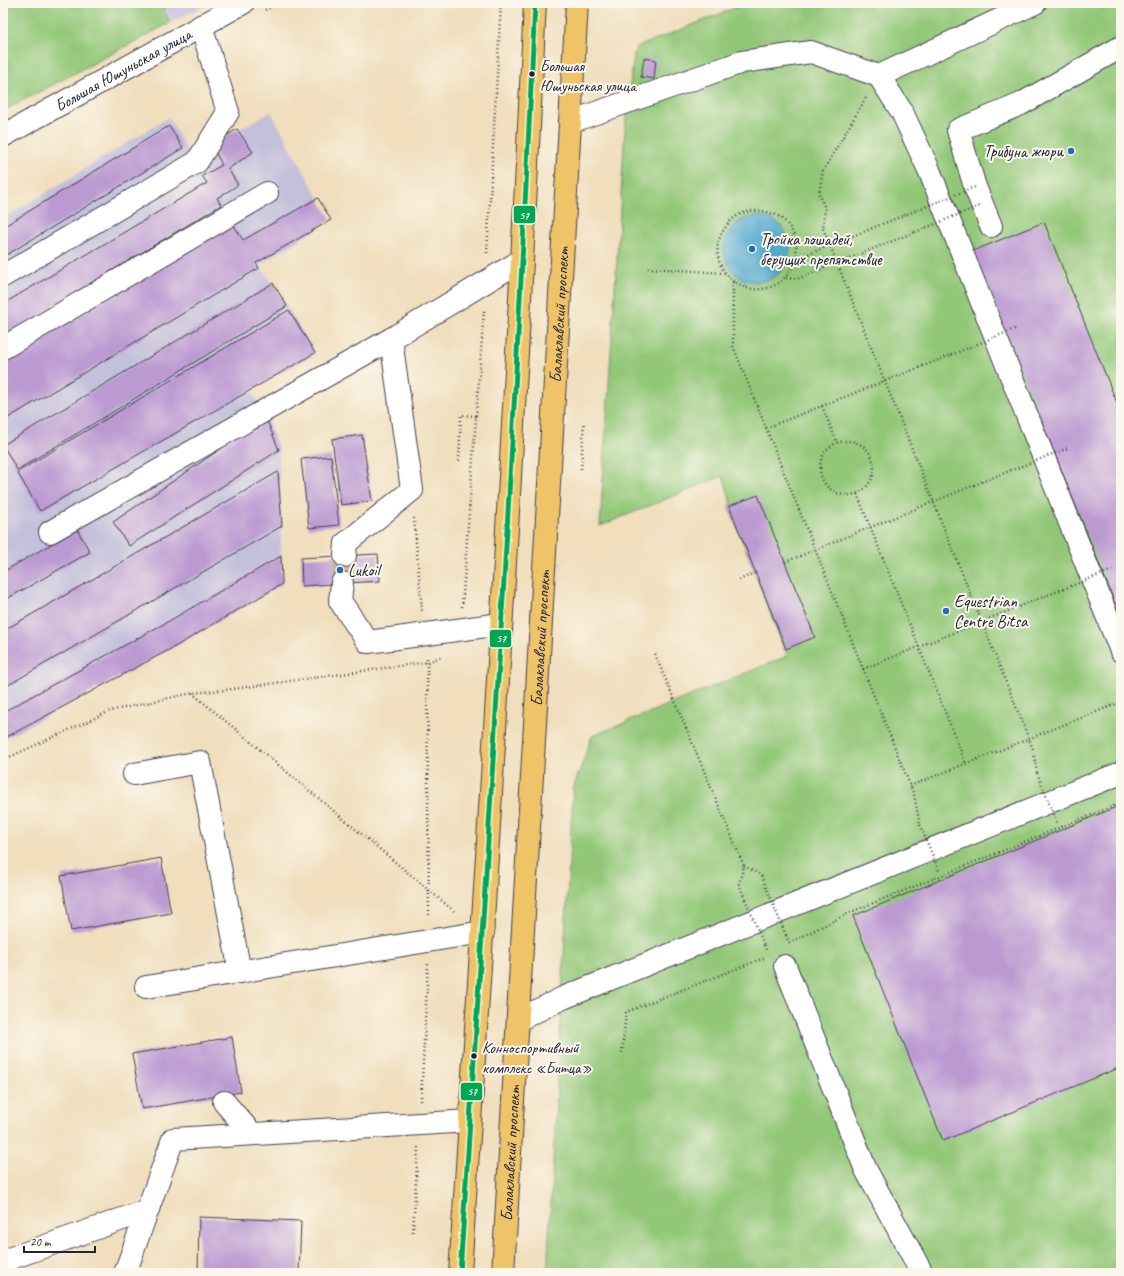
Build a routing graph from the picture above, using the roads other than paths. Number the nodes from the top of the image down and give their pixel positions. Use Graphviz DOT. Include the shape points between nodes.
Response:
graph roads {
  1 [pos="243,3"];
  2 [pos="535,3"];
  3 [pos="577,3"];
  4 [pos="1035,3"];
  5 [pos="201,26"];
  6 [pos="1121,47"];
  7 [pos="879,76"];
  8 [pos="570,122"];
  9 [pos="3,136"];
  10 [pos="267,193"];
  11 [pos="991,226"];
  12 [pos="522,260"];
  13 [pos="3,276"];
  14 [pos="391,339"];
  15 [pos="3,348"];
  16 [pos="50,532"];
  17 [pos="345,556"];
  18 [pos="342,583"];
  19 [pos="501,624"];
  20 [pos="1121,651"];
  21 [pos="1121,773"];
  22 [pos="134,774"];
  23 [pos="483,932"];
  24 [pos="777,961"];
  25 [pos="240,972"];
  26 [pos="146,987"];
  27 [pos="518,1020"];
  28 [pos="224,1102"];
  29 [pos="470,1121"];
  30 [pos="252,1134"];
  31 [pos="148,1210"];
  32 [pos="3,1261"];
  33 [pos="126,1273"];
  34 [pos="460,1273"];
  35 [pos="503,1273"];
  36 [pos="922,1273"];
  1 -- 5 [label="street, Большая Юшуньская улица"];
  2 -- 12 [label="main road"];
  3 -- 8 [label="main road, Балаклавский проспект"];
  4 -- 7 [label="street"];
  5 -- 9 [label="street, Большая Юшуньская улица"];
  5 -- 13 [label="street" via="228,112 197,162"];
  6 -- 11 [label="street" via="1021,104 958,130 978,196"];
  7 -- 8 [label="street" via="812,52 742,62"];
  7 -- 20 [label="street" via="902,112 929,170"];
  8 -- 27 [label="main road, Балаклавский проспект"];
  10 -- 15 [label="street"];
  12 -- 14 [label="street"];
  12 -- 19 [label="main road"];
  14 -- 16 [label="street"];
  14 -- 17 [label="street" via="412,490 346,543"];
  18 -- 19 [label="street" via="340,601 368,642"];
  19 -- 23 [label="main road"];
  21 -- 27 [label="street" via="570,995"];
  22 -- 25 [label="street" via="200,762"];
  23 -- 25 [label="street"];
  23 -- 29 [label="main road"];
  24 -- 36 [label="street" via="866,1170"];
  25 -- 26 [label="street"];
  27 -- 35 [label="main road, Балаклавский проспект"];
  28 -- 30 [label="street"];
  29 -- 30 [label="street"];
  29 -- 34 [label="main road"];
  30 -- 31 [label="street" via="173,1139"];
  31 -- 32 [label="street"];
  31 -- 33 [label="street"];
}
